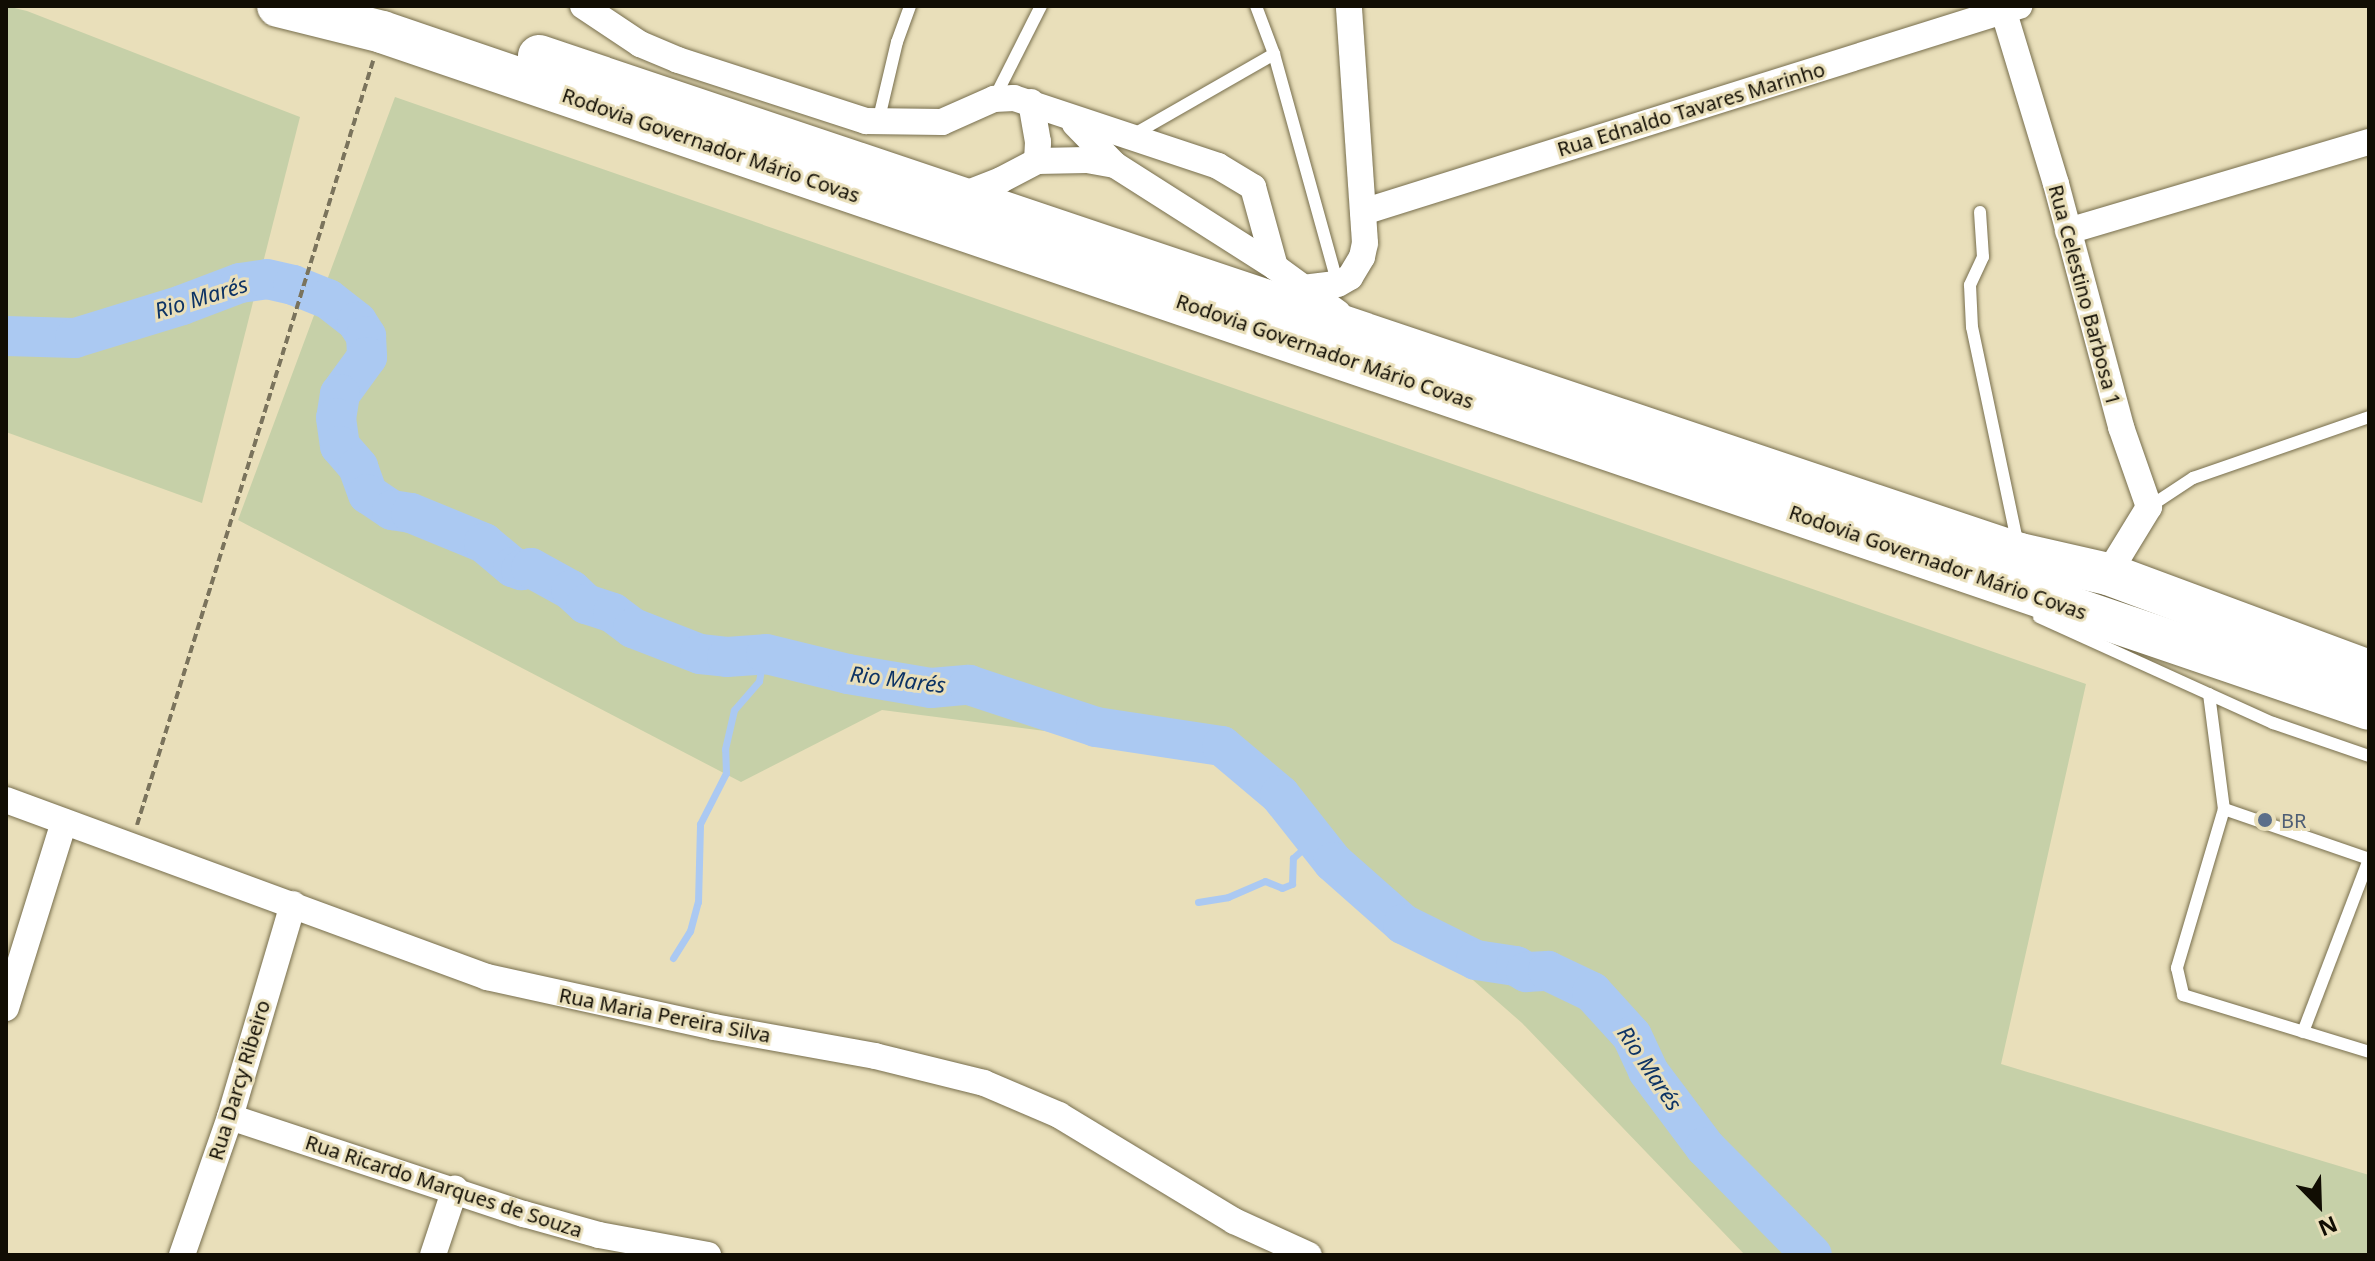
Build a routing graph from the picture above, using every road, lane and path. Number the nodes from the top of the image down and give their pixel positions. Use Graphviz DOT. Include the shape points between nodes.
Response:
graph roads {
  1 [pos="278,6"];
  2 [pos="583,6"];
  3 [pos="602,6"];
  4 [pos="910,6"];
  5 [pos="1041,6"];
  6 [pos="1256,6"];
  7 [pos="1349,6"];
  8 [pos="2008,8"];
  9 [pos="388,19"];
  10 [pos="1274,54"];
  11 [pos="994,99"];
  12 [pos="1031,102"];
  13 [pos="879,118"];
  14 [pos="1070,118"];
  15 [pos="1130,137"];
  16 [pos="2369,142"];
  17 [pos="1037,161"];
  18 [pos="1115,165"];
  19 [pos="960,196"];
  20 [pos="1363,212"];
  21 [pos="1980,212"];
  22 [pos="2068,231"];
  23 [pos="1275,267"];
  24 [pos="1338,284"];
  25 [pos="1303,288"];
  26 [pos="1363,330"];
  27 [pos="2369,417"];
  28 [pos="2149,507"];
  29 [pos="1877,542"];
  30 [pos="2020,554"];
  31 [pos="2108,574"];
  32 [pos="1987,593"];
  33 [pos="2027,612"];
  34 [pos="2369,671"];
  35 [pos="2209,694"];
  36 [pos="2369,709"];
  37 [pos="2369,756"];
  38 [pos="6,800"];
  39 [pos="2224,809"];
  40 [pos="64,822"];
  41 [pos="130,847"];
  42 [pos="2369,859"];
  43 [pos="293,904"];
  44 [pos="6,1008"];
  45 [pos="2303,1032"];
  46 [pos="2369,1052"];
  47 [pos="230,1117"];
  48 [pos="455,1189"];
  49 [pos="182,1255"];
  50 [pos="433,1255"];
  51 [pos="708,1255"];
  52 [pos="1309,1255"];
  1 -- 9 [label="highway, Rodovia Governador Mário Covas"];
  2 -- 13 [label="street" via="640,44 678,60 866,121"];
  3 -- 13 [label="street" via="670,43 869,110"];
  4 -- 13 [label="lane"];
  5 -- 11 [label="lane"];
  6 -- 10 [label="lane"];
  7 -- 20 [label="street"];
  8 -- 20 [label="street, Rua Ednaldo Tavares Marinho"];
  8 -- 22 [label="street, Rua Celestino Barbosa 1"];
  9 -- 19 [label="highway, Rodovia Governador Mário Covas"];
  9 -- 29 [label="highway, Rodovia Governador Mário Covas"];
  9 -- 41 [label="path"];
  10 -- 15 [label="lane"];
  10 -- 24 [label="lane"];
  11 -- 12 [label="street"];
  11 -- 13 [label="street" via="942,122"];
  12 -- 14 [label="street"];
  12 -- 17 [label="street"];
  14 -- 15 [label="street"];
  14 -- 18 [label="street"];
  15 -- 23 [label="street" via="1218,166 1253,187"];
  16 -- 22 [label="street"];
  17 -- 18 [label="street"];
  17 -- 19 [label="street"];
  18 -- 23 [label="street"];
  19 -- 26 [label="highway, Rodovia Governador Mário Covas"];
  20 -- 24 [label="street" via="1362,257 1350,277"];
  21 -- 30 [label="lane" via="1983,257 1970,285 1972,327"];
  22 -- 28 [label="street, Rua Celestino Barbosa 1" via="2121,427"];
  23 -- 25 [label="street"];
  24 -- 25 [label="street"];
  25 -- 26 [label="street"];
  26 -- 30 [label="highway, Rodovia Governador Mário Covas"];
  27 -- 28 [label="lane" via="2193,478"];
  28 -- 31 [label="street"];
  29 -- 32 [label="lane"];
  29 -- 36 [label="highway, Rodovia Governador Mário Covas"];
  30 -- 31 [label="highway, Rodovia Governador Mário Covas"];
  31 -- 34 [label="highway, Rodovia Governador Mário Covas"];
  33 -- 35 [label="lane"];
  35 -- 37 [label="lane"];
  35 -- 39 [label="lane"];
  38 -- 40 [label="street, Rua Maria Pereira Silva"];
  39 -- 42 [label="lane"];
  39 -- 45 [label="lane" via="2177,968 2183,995"];
  40 -- 41 [label="street, Rua Maria Pereira Silva"];
  40 -- 44 [label="street"];
  41 -- 43 [label="street, Rua Maria Pereira Silva"];
  42 -- 45 [label="lane"];
  43 -- 47 [label="street, Rua Darcy Ribeiro"];
  43 -- 52 [label="street, Rua Maria Pereira Silva" via="487,977 984,1083 1059,1115 1234,1221"];
  45 -- 46 [label="lane"];
  47 -- 48 [label="street, Rua Ricardo Marques de Souza"];
  47 -- 49 [label="street, Rua Darcy Ribeiro"];
  48 -- 50 [label="street"];
  48 -- 51 [label="street, Rua Ricardo Marques de Souza" via="599,1235"];
}
